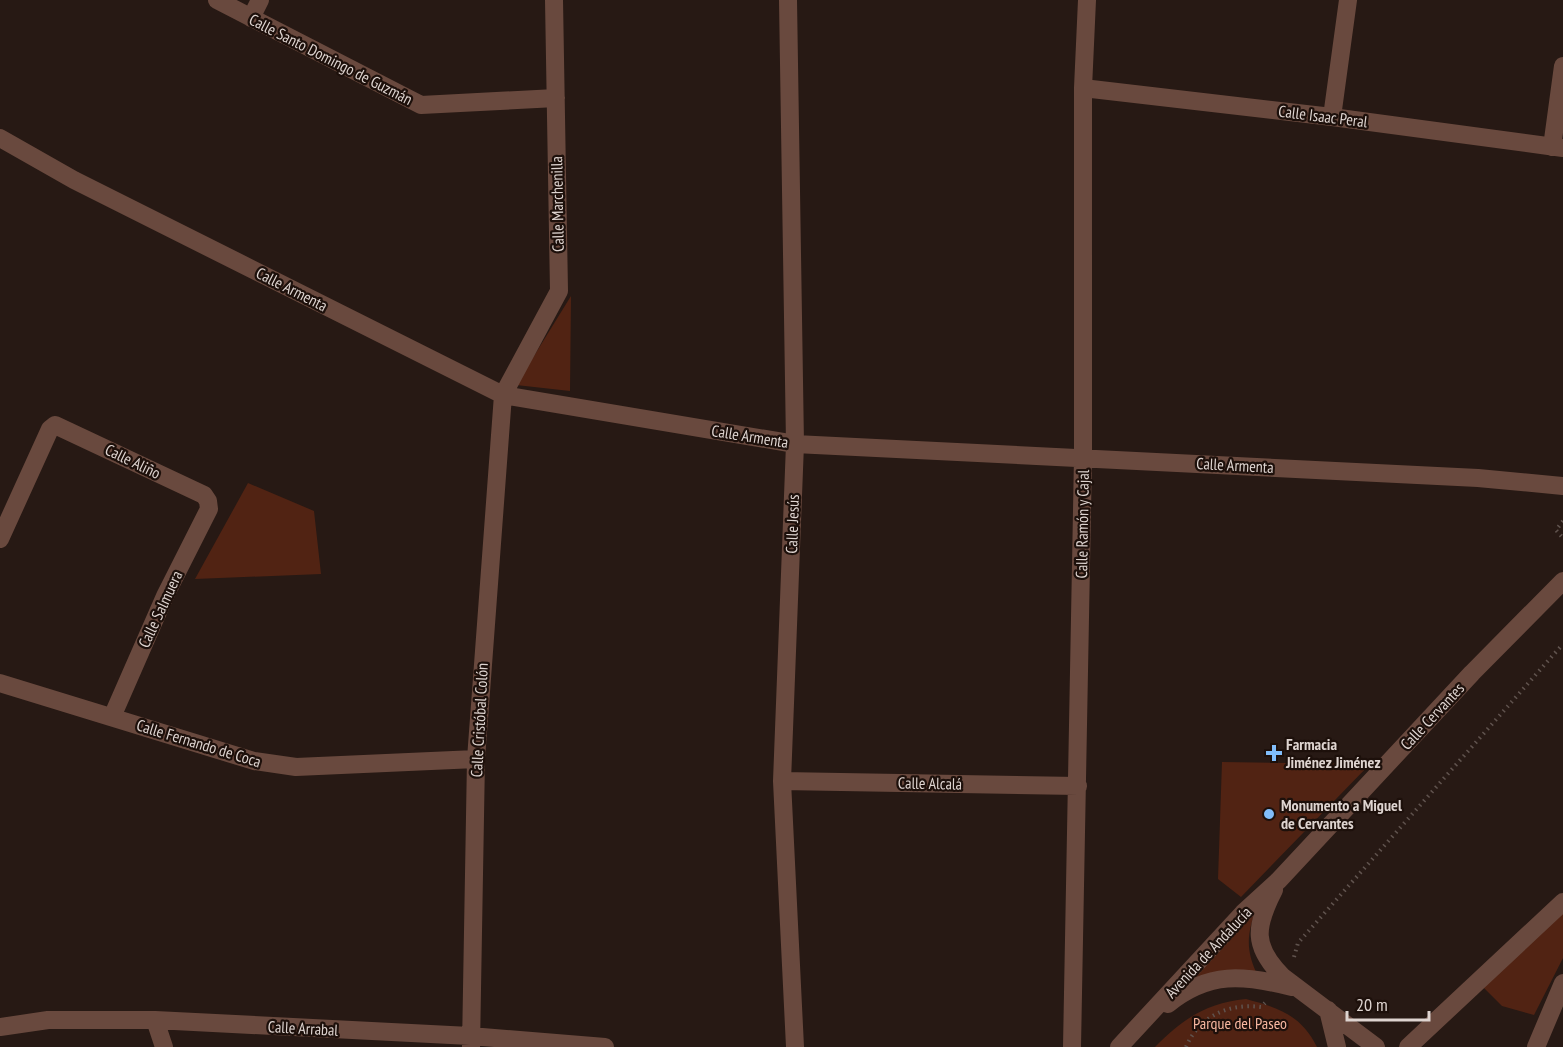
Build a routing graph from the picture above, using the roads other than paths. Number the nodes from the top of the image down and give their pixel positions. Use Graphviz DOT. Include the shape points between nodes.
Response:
graph roads {
  1 [pos="217,0"];
  2 [pos="260,0"];
  3 [pos="554,0"];
  4 [pos="788,0"];
  5 [pos="1087,0"];
  6 [pos="1348,0"];
  7 [pos="251,18"];
  8 [pos="1563,66"];
  9 [pos="1083,88"];
  10 [pos="556,98"];
  11 [pos="1332,117"];
  12 [pos="0,138"];
  13 [pos="1558,147"];
  14 [pos="503,394"];
  15 [pos="795,444"];
  16 [pos="1083,457"];
  17 [pos="1563,486"];
  18 [pos="208,501"];
  19 [pos="0,539"];
  20 [pos="1563,581"];
  21 [pos="0,683"];
  22 [pos="112,717"];
  23 [pos="476,759"];
  24 [pos="782,781"];
  25 [pos="1078,786"];
  26 [pos="1279,880"];
  27 [pos="1563,902"];
  28 [pos="1563,983"];
  29 [pos="1289,984"];
  30 [pos="1328,1010"];
  31 [pos="155,1020"];
  32 [pos="1139,1026"];
  33 [pos="0,1027"];
  34 [pos="470,1042"];
  35 [pos="164,1047"];
  36 [pos="605,1047"];
  37 [pos="795,1047"];
  38 [pos="1072,1047"];
  39 [pos="1119,1047"];
  40 [pos="1337,1047"];
  41 [pos="1376,1047"];
  42 [pos="1408,1047"];
  43 [pos="1536,1047"];
  1 -- 7 [label="street, Calle Santo Domingo de Guzmán"];
  2 -- 7 [label="street"];
  3 -- 10 [label="street, Calle Marchenilla"];
  4 -- 15 [label="street, Calle Jesús"];
  5 -- 9 [label="street, Calle Ramón y Cajal"];
  6 -- 11 [label="street"];
  7 -- 10 [label="street, Calle Santo Domingo de Guzmán" via="421,105"];
  8 -- 13 [label="street"];
  9 -- 11 [label="street, Calle Isaac Peral"];
  9 -- 16 [label="street, Calle Ramón y Cajal"];
  10 -- 14 [label="street, Calle Marchenilla" via="559,291"];
  11 -- 13 [label="street, Calle Isaac Peral"];
  12 -- 14 [label="street, Calle Armenta" via="74,180"];
  14 -- 15 [label="street, Calle Armenta"];
  14 -- 23 [label="street, Calle Cristóbal Colón"];
  15 -- 16 [label="street, Calle Armenta"];
  15 -- 24 [label="street, Calle Jesús"];
  16 -- 17 [label="street, Calle Armenta" via="1466,477"];
  16 -- 25 [label="street, Calle Ramón y Cajal"];
  18 -- 19 [label="street, Calle Aliño" via="204,495 55,425"];
  18 -- 22 [label="street, Calle Salmuera" via="209,509 165,596"];
  20 -- 26 [label="street, Calle Cervantes"];
  21 -- 22 [label="street, Calle Fernando de Coca"];
  22 -- 23 [label="street, Calle Fernando de Coca" via="274,765"];
  23 -- 34 [label="street, Calle Cristóbal Colón"];
  24 -- 25 [label="street, Calle Alcalá"];
  24 -- 37 [label="street, Calle Jesús"];
  25 -- 38 [label="street, Calle Ramón y Cajal"];
  26 -- 29 [label="street" via="1259,934 1269,963"];
  26 -- 32 [label="street, Avenida de Andalucía" via="1243,913"];
  27 -- 42 [label="street"];
  28 -- 43 [label="street"];
  29 -- 30 [label="street"];
  29 -- 32 [label="street, Avenida de Andalucía" via="1236,978 1205,981 1186,990"];
  30 -- 40 [label="street"];
  30 -- 41 [label="street"];
  31 -- 33 [label="street, Calle Arrabal" via="48,1020"];
  31 -- 34 [label="street, Calle Arrabal"];
  31 -- 35 [label="street"];
  32 -- 39 [label="street, Avenida de Andalucía"];
  34 -- 36 [label="street, Calle Arrabal"];
}
